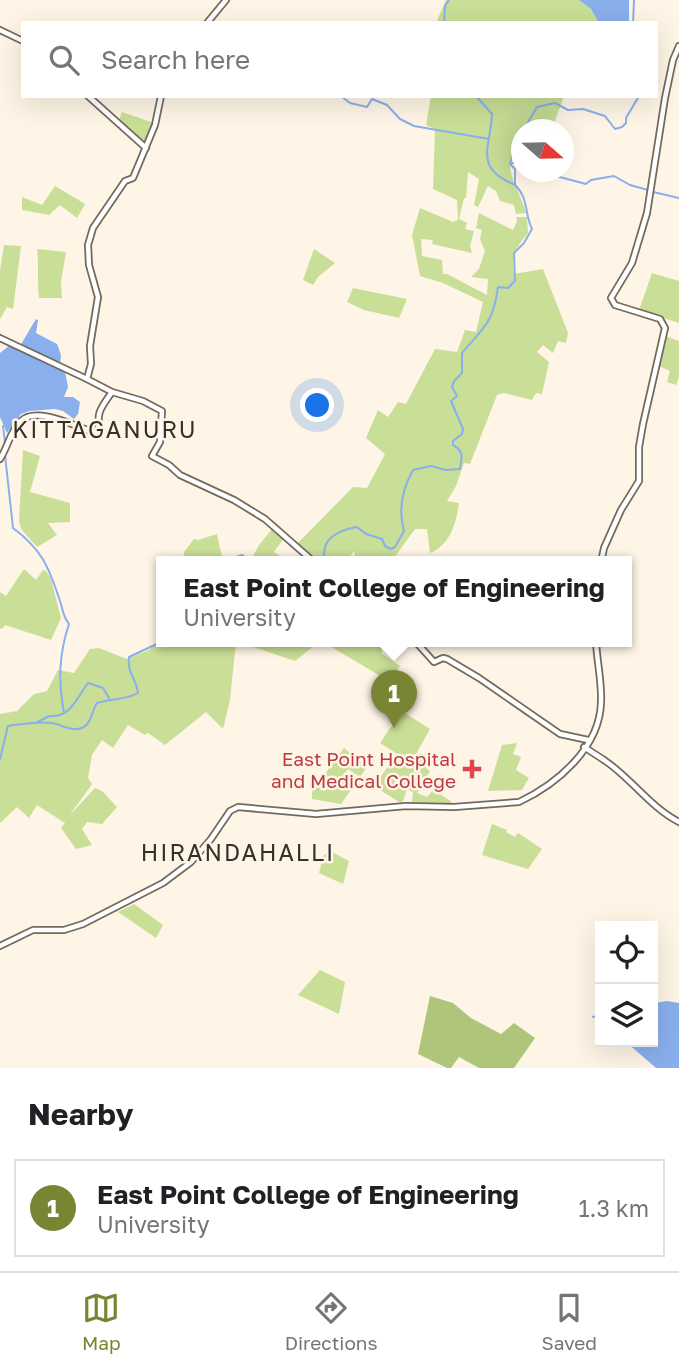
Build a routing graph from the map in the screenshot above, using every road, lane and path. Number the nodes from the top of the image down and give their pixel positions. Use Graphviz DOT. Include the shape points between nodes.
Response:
graph roads {
  1 [pos="226,0"];
  2 [pos="209,21"];
  3 [pos="0,30"];
  4 [pos="21,40"];
  5 [pos="679,46"];
  6 [pos="90,98"];
  7 [pos="161,98"];
  8 [pos="146,148"];
  9 [pos="0,338"];
  10 [pos="87,379"];
  11 [pos="112,392"];
  12 [pos="0,459"];
  13 [pos="307,556"];
  14 [pos="603,556"];
  15 [pos="420,647"];
  16 [pos="596,647"];
  17 [pos="588,740"];
  18 [pos="584,747"];
  19 [pos="679,822"];
  20 [pos="0,946"];
  1 -- 2 [label="main road"];
  3 -- 4 [label="main road"];
  5 -- 14 [label="main road" via="665,98 647,213 632,263 611,301 660,319 664,328 641,432 639,481"];
  6 -- 8 [label="main road"];
  7 -- 8 [label="main road"];
  8 -- 10 [label="main road" via="133,178 125,181 93,228 88,245 97,297"];
  9 -- 10 [label="main road"];
  10 -- 11 [label="main road"];
  11 -- 12 [label="main road" via="97,417 99,434 54,416 27,417"];
  11 -- 13 [label="main road" via="162,411 160,442 152,456 265,519"];
  15 -- 17 [label="main road" via="434,662 447,659 560,734"];
  16 -- 17 [label="main road" via="601,704"];
  17 -- 18 [label="main road"];
  18 -- 19 [label="main road"];
  18 -- 20 [label="main road" via="568,771 519,802 316,814 238,807 191,862 157,887 83,924 64,930 33,930"];
}
